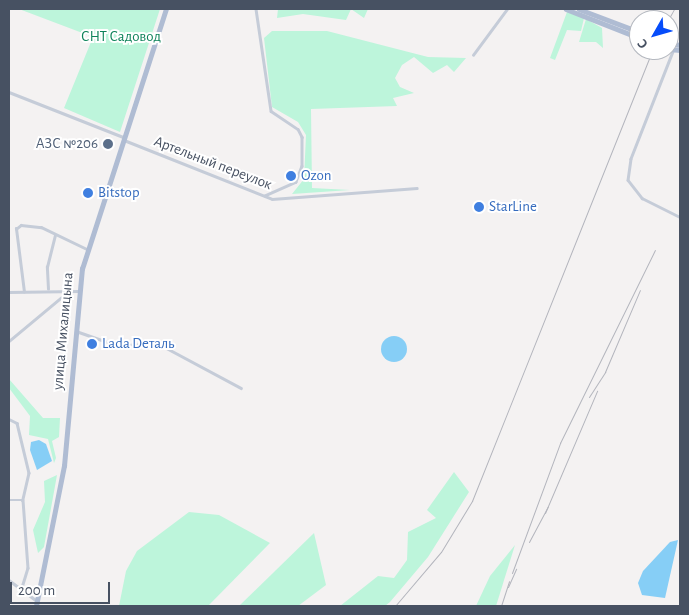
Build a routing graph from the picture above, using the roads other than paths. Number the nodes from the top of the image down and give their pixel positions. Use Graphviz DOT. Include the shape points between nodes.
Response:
graph roads {
  1 [pos="166,9"];
  2 [pos="256,9"];
  3 [pos="507,9"];
  4 [pos="566,9"];
  5 [pos="579,9"];
  6 [pos="473,55"];
  7 [pos="670,60"];
  8 [pos="9,92"];
  9 [pos="123,138"];
  10 [pos="417,188"];
  11 [pos="266,196"];
  12 [pos="680,217"];
  13 [pos="55,236"];
  14 [pos="87,249"];
  15 [pos="48,289"];
  16 [pos="69,291"];
  17 [pos="78,291"];
  18 [pos="9,292"];
  19 [pos="24,292"];
  20 [pos="75,331"];
  21 [pos="9,341"];
  22 [pos="241,388"];
  23 [pos="9,419"];
  24 [pos="9,500"];
  25 [pos="23,500"];
  26 [pos="9,580"];
  27 [pos="22,588"];
  28 [pos="36,604"];
  1 -- 9 [label="main road, улица Михалицына"];
  2 -- 11 [label="street" via="270,111 298,128 302,137 302,166 296,182"];
  3 -- 6 [label="street"];
  4 -- 5 [label="main road" via="633,33"];
  7 -- 12 [label="street" via="632,159 628,180 642,198"];
  8 -- 9 [label="street, Артельный переулок"];
  9 -- 11 [label="street, Артельный переулок"];
  9 -- 14 [label="main road, улица Михалицына"];
  10 -- 11 [label="street, Артельный переулок"];
  13 -- 14 [label="street"];
  13 -- 15 [label="street" via="47,268"];
  13 -- 19 [label="street" via="40,227 20,225 16,229"];
  14 -- 17 [label="main road, улица Михалицына"];
  15 -- 16 [label="street"];
  15 -- 19 [label="street"];
  16 -- 17 [label="street"];
  16 -- 21 [label="street"];
  17 -- 20 [label="main road, улица Михалицына"];
  18 -- 19 [label="street"];
  20 -- 22 [label="street" via="116,345 159,344"];
  20 -- 28 [label="main road, улица Михалицына" via="64,466"];
  23 -- 25 [label="street" via="17,423 29,473"];
  24 -- 25 [label="street"];
  25 -- 27 [label="street" via="28,568"];
  26 -- 27 [label="street"];
  27 -- 28 [label="street"];
}
